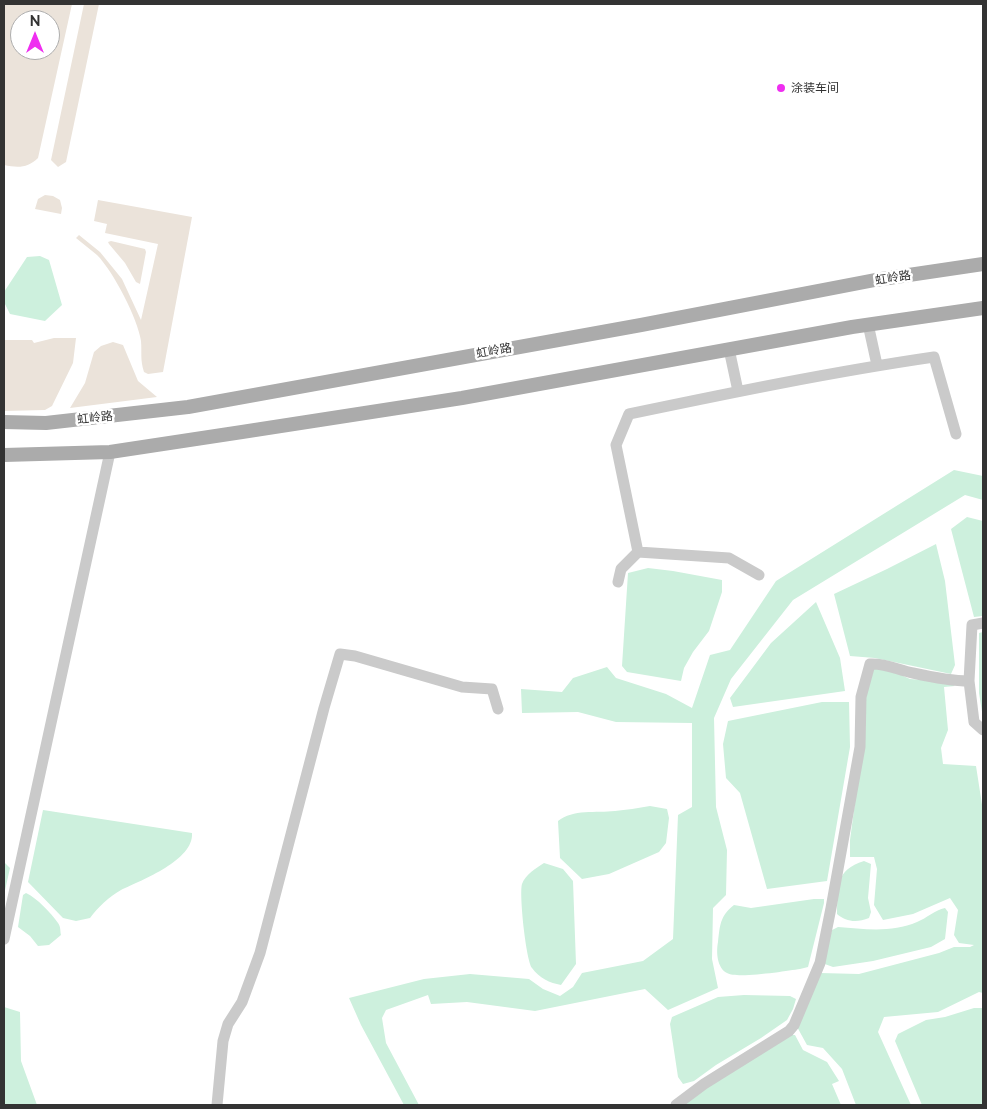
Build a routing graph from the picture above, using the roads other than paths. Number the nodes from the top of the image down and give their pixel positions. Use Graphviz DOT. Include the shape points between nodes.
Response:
graph roads {
  1 [pos="983,264"];
  2 [pos="983,308"];
  3 [pos="868,324"];
  4 [pos="729,349"];
  5 [pos="878,365"];
  6 [pos="738,391"];
  7 [pos="4,422"];
  8 [pos="956,434"];
  9 [pos="110,452"];
  10 [pos="4,455"];
  11 [pos="638,552"];
  12 [pos="759,575"];
  13 [pos="618,582"];
  14 [pos="983,623"];
  15 [pos="969,681"];
  16 [pos="498,709"];
  17 [pos="983,730"];
  18 [pos="4,939"];
  19 [pos="217,1105"];
  20 [pos="676,1105"];
  1 -- 7 [label="main road, 虹岭路" via="875,280 188,407 46,422"];
  2 -- 3 [label="main road"];
  3 -- 4 [label="main road"];
  3 -- 5 [label="street"];
  4 -- 6 [label="street"];
  4 -- 9 [label="main road" via="462,398"];
  5 -- 6 [label="street"];
  5 -- 8 [label="street" via="934,357"];
  6 -- 11 [label="street" via="629,414 616,445"];
  9 -- 10 [label="main road"];
  9 -- 18 [label="street"];
  11 -- 12 [label="street" via="729,558"];
  11 -- 13 [label="street" via="620,569"];
  14 -- 15 [label="street" via="972,625"];
  15 -- 17 [label="street" via="974,722"];
  15 -- 20 [label="street" via="870,664 861,697 860,747 820,963 794,1025"];
  16 -- 19 [label="street" via="492,689 462,687 340,654 260,953 223,1041"];
}
